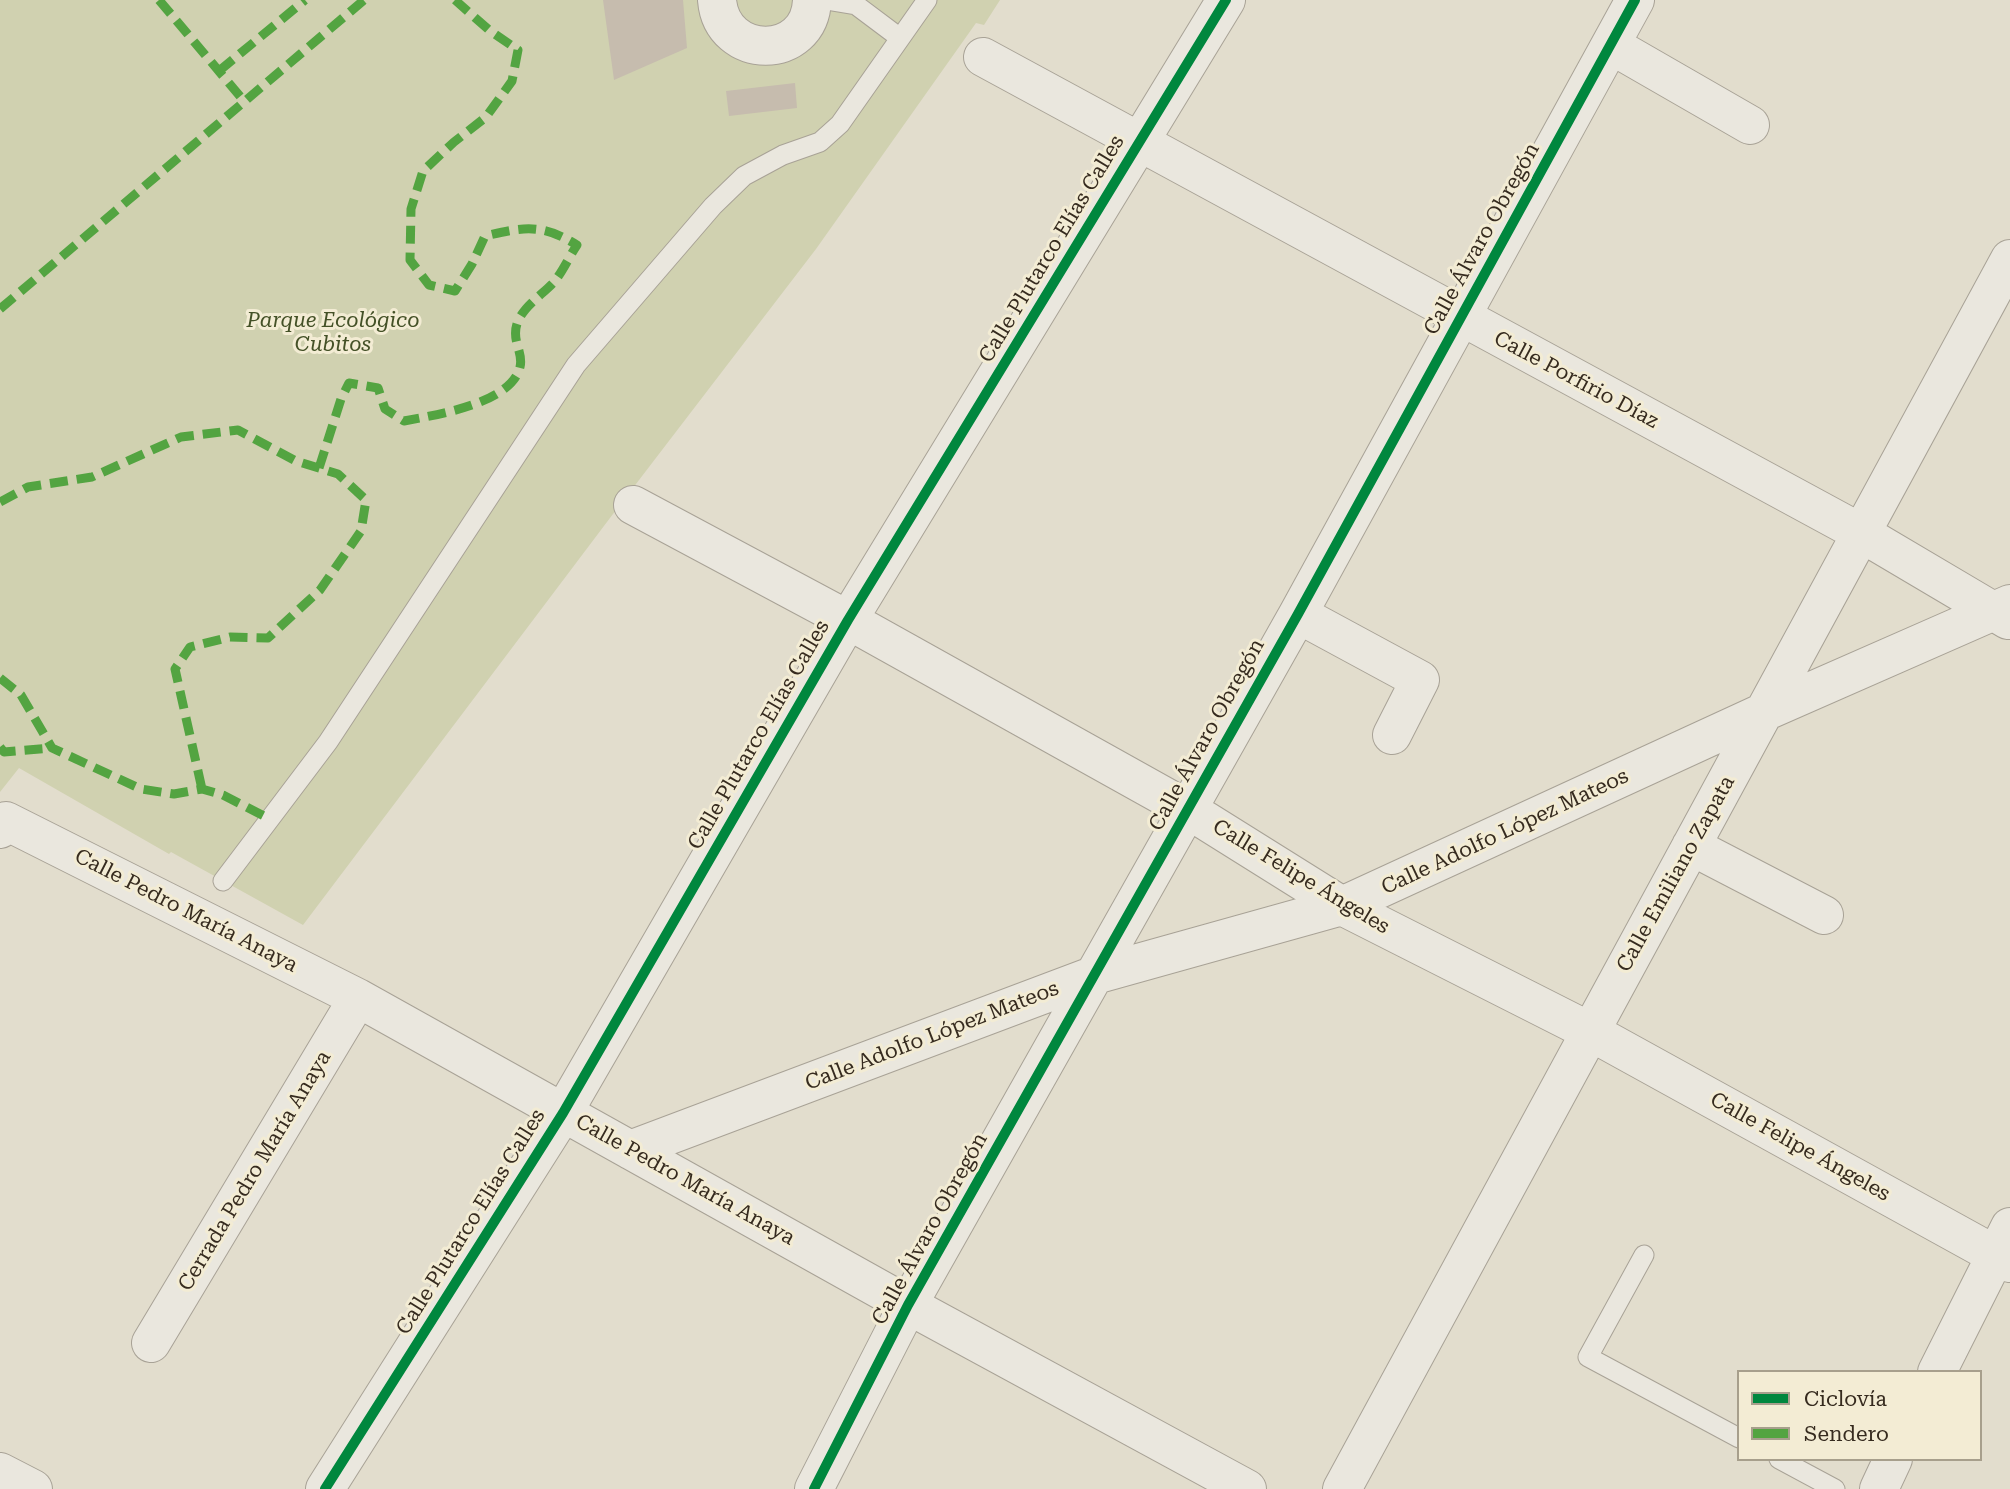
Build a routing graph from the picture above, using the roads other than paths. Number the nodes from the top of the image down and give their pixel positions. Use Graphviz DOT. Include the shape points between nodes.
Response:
graph roads {
  1 [pos="717,0"];
  2 [pos="927,0"];
  3 [pos="1226,0"];
  4 [pos="1635,0"];
  5 [pos="821,2"];
  6 [pos="900,38"];
  7 [pos="1611,45"];
  8 [pos="983,57"];
  9 [pos="1750,125"];
  10 [pos="1139,143"];
  11 [pos="2010,260"];
  12 [pos="1462,318"];
  13 [pos="633,505"];
  14 [pos="1861,533"];
  15 [pos="2004,612"];
  16 [pos="1298,614"];
  17 [pos="848,620"];
  18 [pos="1764,712"];
  19 [pos="1392,736"];
  20 [pos="1188,809"];
  21 [pos="3,825"];
  22 [pos="1691,846"];
  23 [pos="223,881"];
  24 [pos="1342,906"];
  25 [pos="1825,915"];
  26 [pos="1095,975"];
  27 [pos="358,998"];
  28 [pos="1591,1032"];
  29 [pos="563,1112"];
  30 [pos="630,1150"];
  31 [pos="2005,1248"];
  32 [pos="1644,1255"];
  33 [pos="908,1305"];
  34 [pos="151,1343"];
  35 [pos="1938,1370"];
  36 [pos="1737,1437"];
  37 [pos="1783,1461"];
  38 [pos="1893,1461"];
  39 [pos="0,1472"];
  40 [pos="33,1489"];
  41 [pos="324,1489"];
  42 [pos="814,1489"];
  43 [pos="1247,1489"];
  44 [pos="1342,1489"];
  45 [pos="1835,1489"];
  46 [pos="1879,1489"];
  1 -- 5 [label="street" via="725,25 736,37 766,47 796,35"];
  2 -- 6 [label="lane"];
  3 -- 10 [label="street, Calle Plutarco Elías Calles"];
  4 -- 7 [label="street, Calle Álvaro Obregón"];
  5 -- 6 [label="lane" via="856,5"];
  6 -- 23 [label="lane" via="841,124 820,142 744,176 576,366 328,741"];
  7 -- 9 [label="street"];
  7 -- 12 [label="street, Calle Álvaro Obregón"];
  8 -- 10 [label="street, Calle Porfirio Díaz"];
  10 -- 12 [label="street, Calle Porfirio Díaz"];
  10 -- 17 [label="street, Calle Plutarco Elías Calles"];
  11 -- 14 [label="street, Calle Emiliano Zapata"];
  12 -- 14 [label="street, Calle Porfirio Díaz"];
  12 -- 16 [label="street, Calle Álvaro Obregón"];
  13 -- 17 [label="street, Calle Felipe Ángeles"];
  14 -- 15 [label="street, Calle Porfirio Díaz"];
  14 -- 18 [label="street, Calle Emiliano Zapata"];
  15 -- 18 [label="street, Calle Adolfo López Mateos"];
  16 -- 19 [label="street" via="1420,680"];
  16 -- 20 [label="street, Calle Álvaro Obregón"];
  17 -- 20 [label="street, Calle Felipe Ángeles"];
  17 -- 29 [label="street, Calle Plutarco Elías Calles"];
  18 -- 22 [label="street, Calle Emiliano Zapata"];
  18 -- 24 [label="street, Calle Adolfo López Mateos"];
  20 -- 24 [label="street, Calle Felipe Ángeles"];
  20 -- 26 [label="street, Calle Álvaro Obregón"];
  21 -- 27 [label="street, Calle Pedro María Anaya"];
  22 -- 25 [label="street"];
  22 -- 28 [label="street, Calle Emiliano Zapata"];
  24 -- 26 [label="street, Calle Adolfo López Mateos"];
  24 -- 28 [label="street, Calle Felipe Ángeles"];
  26 -- 30 [label="street, Calle Adolfo López Mateos"];
  26 -- 33 [label="street, Calle Álvaro Obregón"];
  27 -- 29 [label="street, Calle Pedro María Anaya"];
  27 -- 34 [label="street, Cerrada Pedro María Anaya"];
  28 -- 31 [label="street, Calle Felipe Ángeles"];
  28 -- 44 [label="street, Calle Emiliano Zapata"];
  29 -- 30 [label="street, Calle Pedro María Anaya"];
  29 -- 41 [label="street, Calle Plutarco Elías Calles"];
  30 -- 33 [label="street, Calle Pedro María Anaya"];
  31 -- 35 [label="street"];
  32 -- 36 [label="lane" via="1588,1357"];
  33 -- 42 [label="street, Calle Álvaro Obregón"];
  33 -- 43 [label="street, Calle Pedro María Anaya"];
  37 -- 45 [label="lane"];
  38 -- 46 [label="street"];
  39 -- 40 [label="street"];
}
